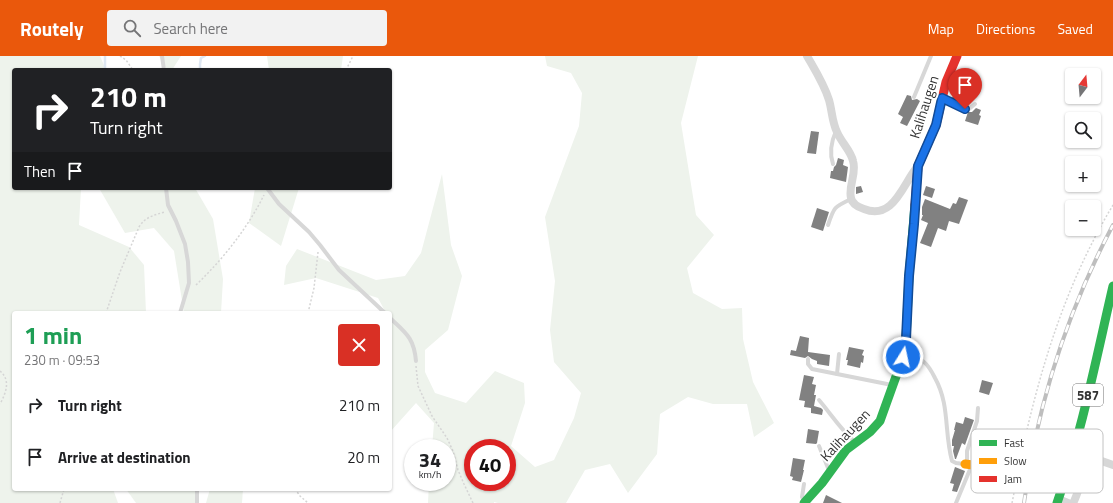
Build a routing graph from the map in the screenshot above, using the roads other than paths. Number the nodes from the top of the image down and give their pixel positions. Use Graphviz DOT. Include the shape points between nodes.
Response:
graph roads {
  1 [pos="162,56"];
  2 [pos="807,56"];
  3 [pos="931,56"];
  4 [pos="957,56"];
  5 [pos="164,68"];
  6 [pos="914,97"];
  7 [pos="942,98"];
  8 [pos="975,104"];
  9 [pos="836,131"];
  10 [pos="833,164"];
  11 [pos="918,166"];
  12 [pos="166,190"];
  13 [pos="268,190"];
  14 [pos="852,199"];
  15 [pos="828,225"];
  16 [pos="1113,286"];
  17 [pos="181,311"];
  18 [pos="383,311"];
  19 [pos="392,320"];
  20 [pos="839,354"];
  21 [pos="904,354"];
  22 [pos="808,358"];
  23 [pos="416,361"];
  24 [pos="838,374"];
  25 [pos="893,385"];
  26 [pos="819,400"];
  27 [pos="978,408"];
  28 [pos="974,429"];
  29 [pos="1079,429"];
  30 [pos="971,439"];
  31 [pos="855,442"];
  32 [pos="819,446"];
  33 [pos="1103,461"];
  34 [pos="968,464"];
  35 [pos="971,464"];
  36 [pos="1113,465"];
  37 [pos="830,471"];
  38 [pos="804,484"];
  39 [pos="197,491"];
  40 [pos="1078,493"];
  41 [pos="1058,501"];
  42 [pos="805,502"];
  43 [pos="197,503"];
  44 [pos="956,503"];
  45 [pos="1068,503"];
  46 [pos="1073,503"];
  1 -- 5 [label="lane"];
  2 -- 9 [label="street" via="825,88"];
  3 -- 6 [label="lane"];
  4 -- 7 [label="street, Kalihaugen"];
  7 -- 8 [label="lane" via="965,109"];
  7 -- 11 [label="street, Kalihaugen" via="936,125"];
  9 -- 10 [label="lane" via="830,149"];
  9 -- 14 [label="street" via="853,159 850,193"];
  11 -- 14 [label="street, Kalihaugen" via="910,174 896,200 885,209 865,210 853,203"];
  11 -- 21 [label="street, Kalihaugen"];
  12 -- 17 [label="lane" via="168,205 185,244 188,262 189,283"];
  13 -- 18 [label="lane" via="279,204 318,242 339,270"];
  14 -- 15 [label="lane" via="833,210"];
  16 -- 29 [label="street, 587"];
  19 -- 23 [label="lane" via="411,339"];
  20 -- 24 [label="lane"];
  21 -- 25 [label="street, Kalihaugen"];
  21 -- 34 [label="lane" via="924,362 932,372 942,392 952,461"];
  22 -- 24 [label="lane" via="808,364 812,369"];
  24 -- 25 [label="lane"];
  25 -- 31 [label="street, Kalihaugen" via="880,421"];
  26 -- 31 [label="lane"];
  27 -- 28 [label="lane"];
  30 -- 34 [label="lane" via="967,451"];
  31 -- 37 [label="street, Kalihaugen"];
  32 -- 37 [label="lane"];
  33 -- 36 [label="street"];
  34 -- 35 [label="street"];
  34 -- 44 [label="lane"];
  37 -- 42 [label="street, Kalihaugen"];
  38 -- 42 [label="lane" via="802,497"];
  39 -- 43 [label="lane"];
  40 -- 46 [label="street"];
  41 -- 45 [label="street"];
}
